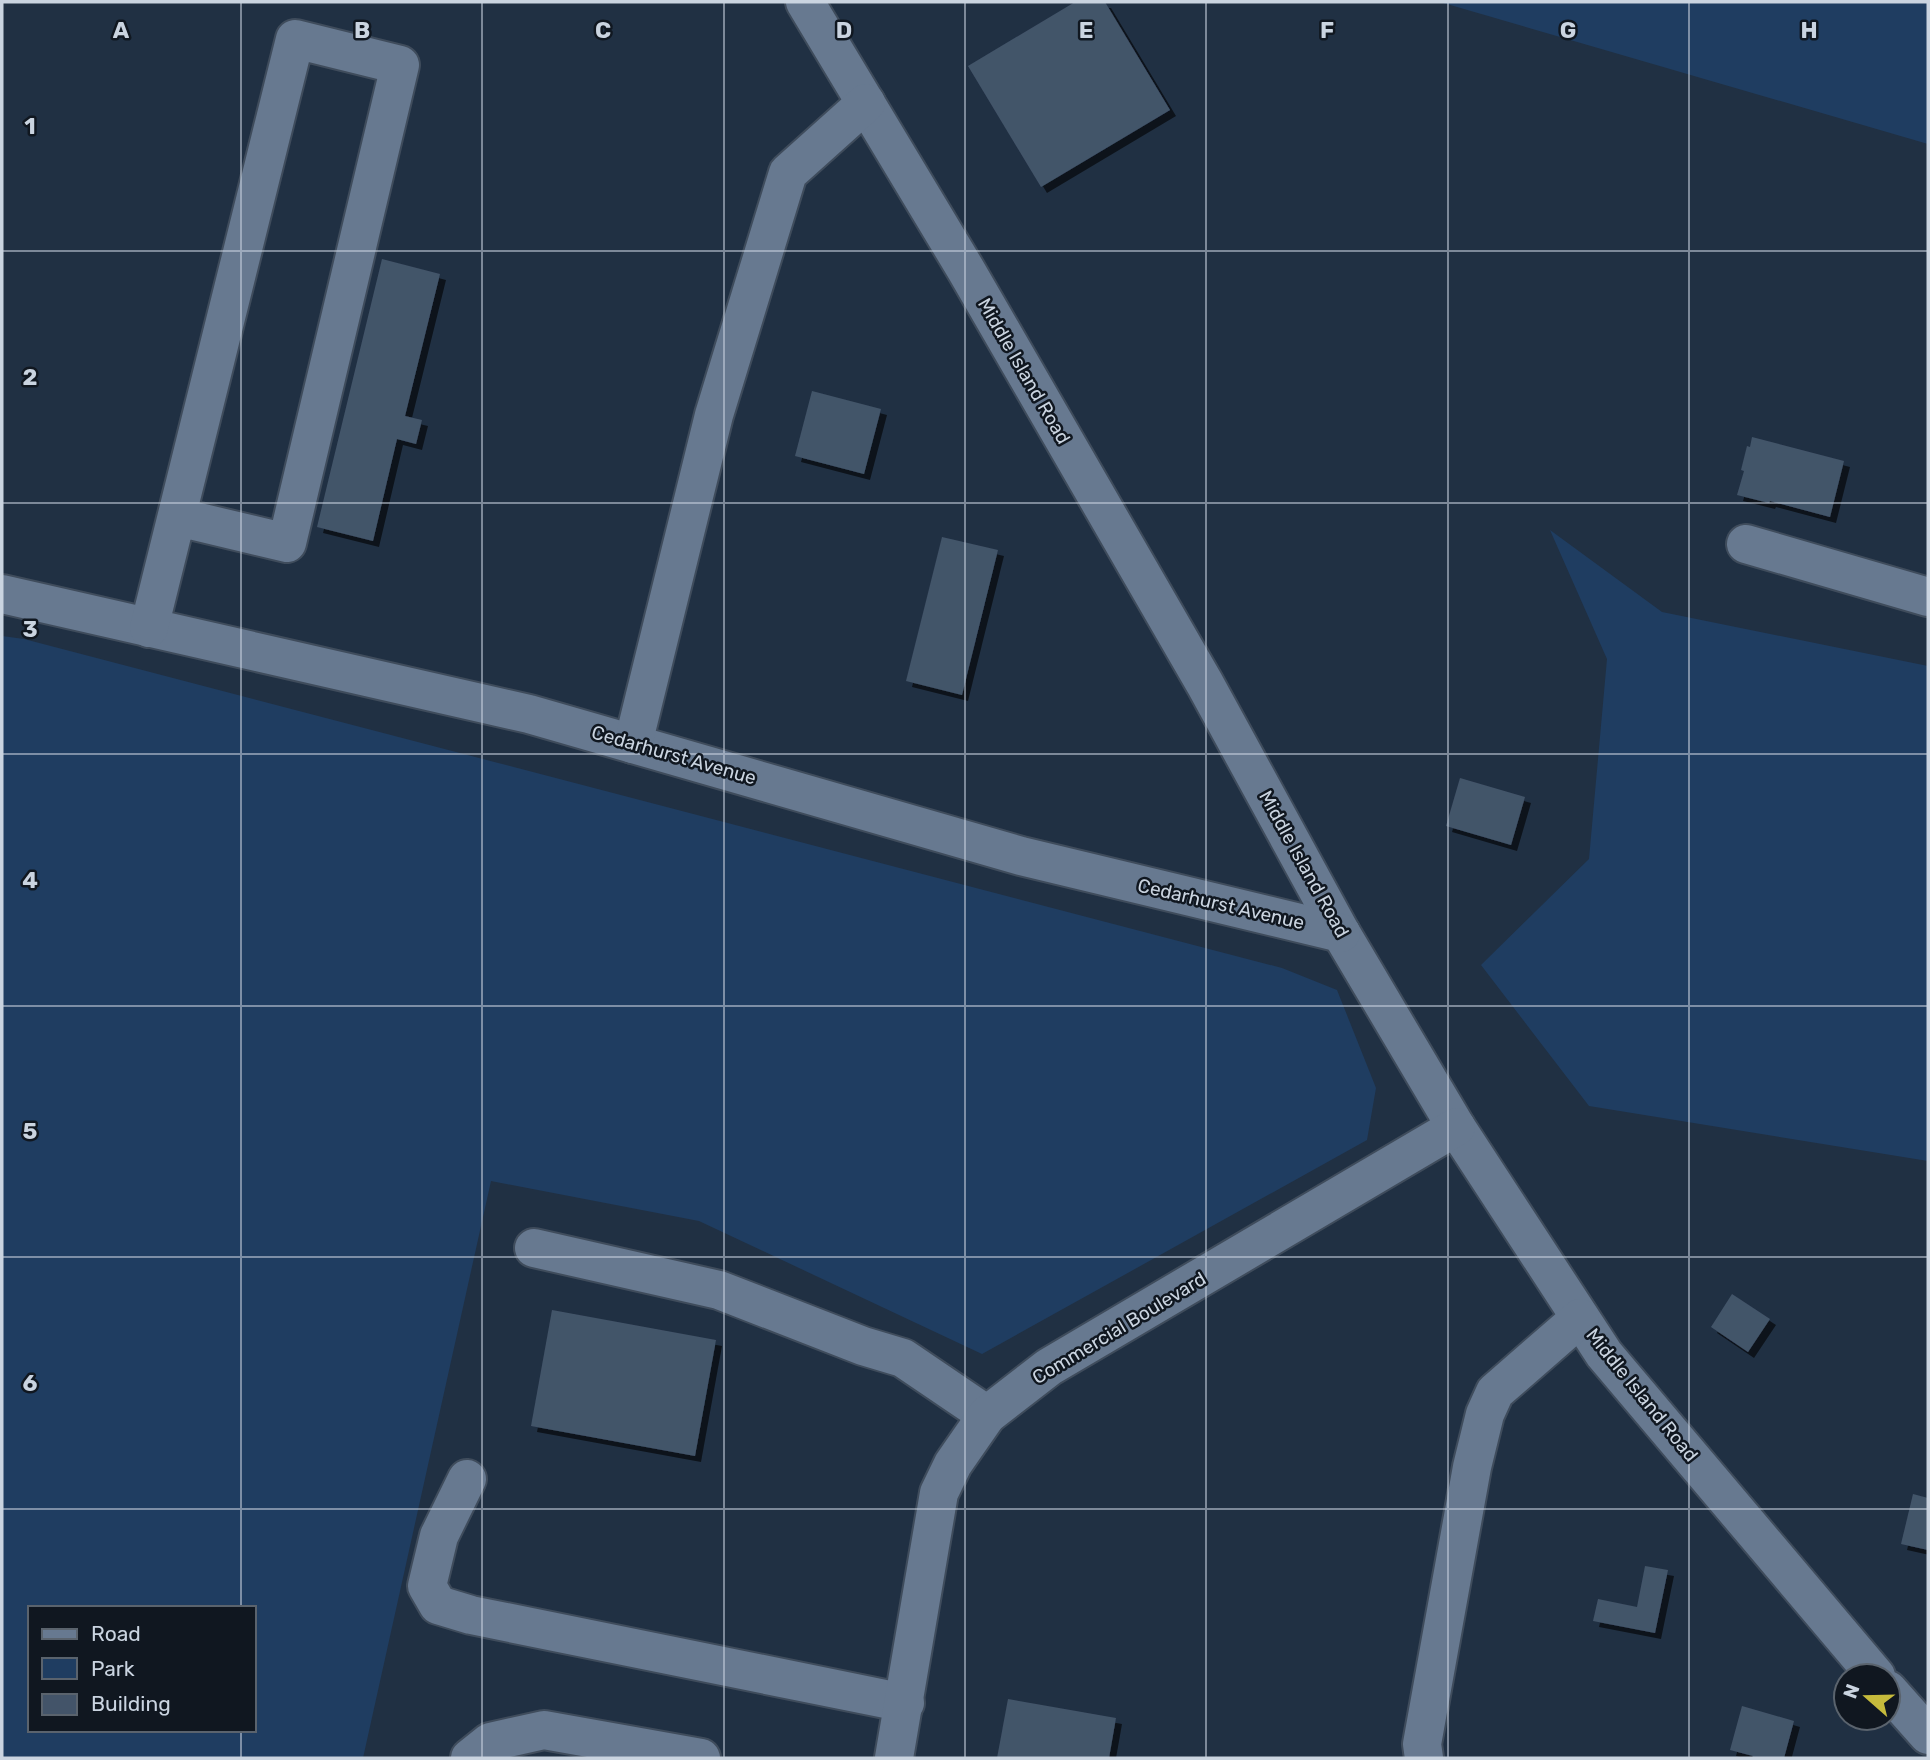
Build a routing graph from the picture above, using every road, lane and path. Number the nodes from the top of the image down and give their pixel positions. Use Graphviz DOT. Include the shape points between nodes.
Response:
graph roads {
  1 [pos="805,2"];
  2 [pos="866,103"];
  3 [pos="178,517"];
  4 [pos="1746,544"];
  5 [pos="2,594"];
  6 [pos="1928,597"];
  7 [pos="149,628"];
  8 [pos="633,744"];
  9 [pos="1341,933"];
  10 [pos="1456,1127"];
  11 [pos="534,1248"];
  12 [pos="1580,1318"];
  13 [pos="987,1415"];
  14 [pos="467,1479"];
  15 [pos="1864,1662"];
  16 [pos="905,1703"];
  17 [pos="1902,1706"];
  18 [pos="1928,1735"];
  19 [pos="470,1758"];
  20 [pos="701,1758"];
  21 [pos="894,1758"];
  22 [pos="1424,1758"];
  1 -- 2 [label="street, Middle Island Road"];
  2 -- 8 [label="street" via="788,173 714,415"];
  2 -- 9 [label="street, Middle Island Road" via="1205,684"];
  3 -- 3 [label="street" via="295,39 400,65 287,543"];
  3 -- 7 [label="street"];
  4 -- 6 [label="street"];
  5 -- 7 [label="street, Cedarhurst Avenue"];
  7 -- 8 [label="street, Cedarhurst Avenue" via="529,714"];
  8 -- 9 [label="street, Cedarhurst Avenue" via="1021,856"];
  9 -- 10 [label="street, Middle Island Road"];
  10 -- 12 [label="street, Middle Island Road"];
  10 -- 13 [label="street, Commercial Boulevard" via="1049,1367"];
  11 -- 13 [label="street" via="719,1290 903,1359"];
  12 -- 15 [label="street, Middle Island Road" via="1604,1354"];
  12 -- 22 [label="street" via="1495,1392 1485,1414 1424,1731"];
  13 -- 16 [label="street, Commercial Boulevard" via="953,1464 940,1493"];
  14 -- 16 [label="street" via="439,1536 427,1586 438,1605"];
  16 -- 21 [label="street, Commercial Boulevard"];
  17 -- 18 [label="street"];
  19 -- 20 [label="street" via="490,1742 544,1730"];
}
